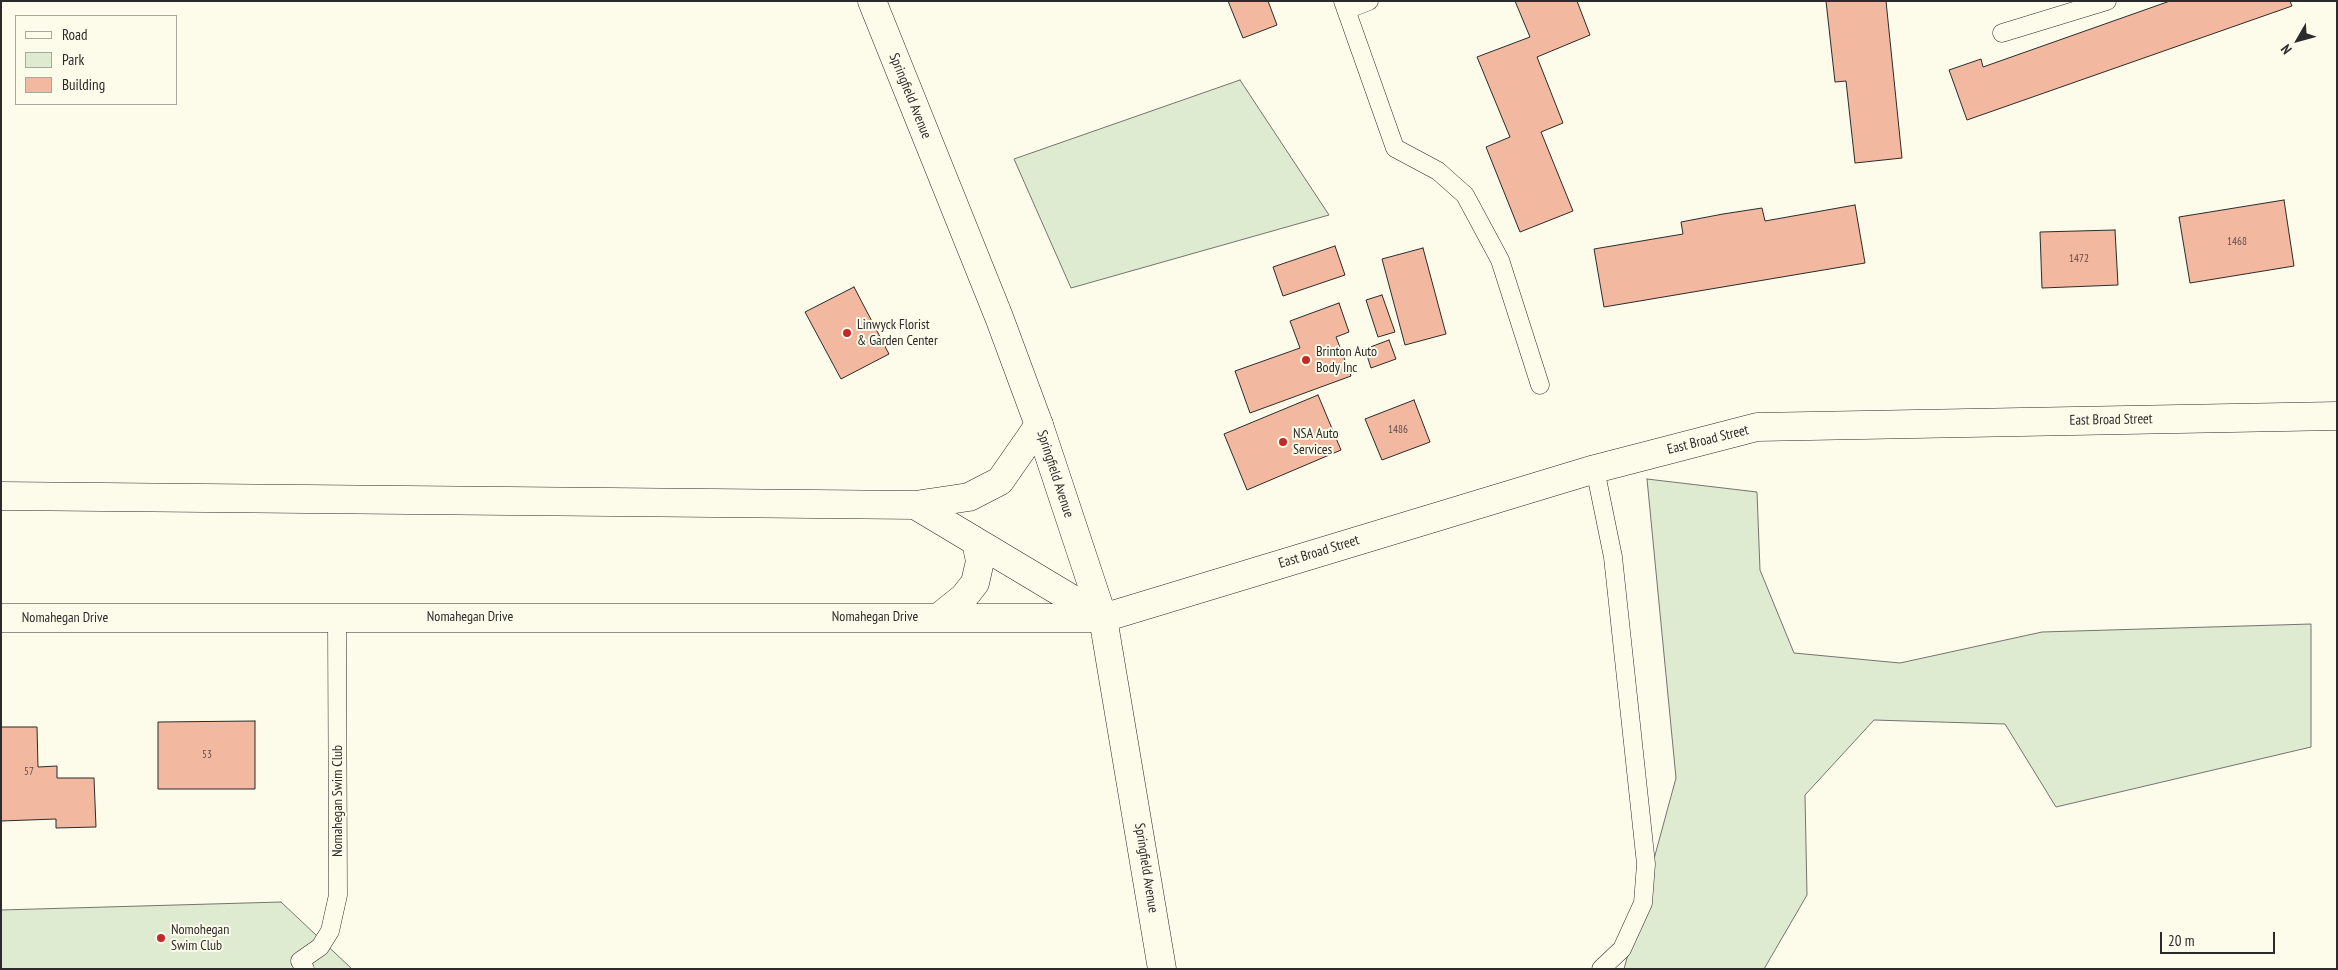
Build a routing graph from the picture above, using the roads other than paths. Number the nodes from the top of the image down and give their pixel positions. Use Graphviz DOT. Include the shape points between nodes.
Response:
graph roads {
  1 [pos="872,1"];
  2 [pos="1369,1"];
  3 [pos="2107,1"];
  4 [pos="1345,6"];
  5 [pos="2002,33"];
  6 [pos="1540,386"];
  7 [pos="2337,416"];
  8 [pos="1039,425"];
  9 [pos="1595,469"];
  10 [pos="1,496"];
  11 [pos="915,505"];
  12 [pos="976,542"];
  13 [pos="939,617"];
  14 [pos="1,618"];
  15 [pos="337,618"];
  16 [pos="1103,618"];
  17 [pos="305,969"];
  18 [pos="1162,969"];
  19 [pos="1602,969"];
  1 -- 8 [label="street, Springfield Avenue" via="999,316"];
  2 -- 4 [label="lane"];
  3 -- 5 [label="lane"];
  4 -- 6 [label="lane" via="1395,148 1438,171 1465,195 1500,260"];
  7 -- 9 [label="street, East Broad Street" via="1757,427"];
  8 -- 11 [label="street" via="1000,481 969,497"];
  8 -- 16 [label="street, Springfield Avenue"];
  9 -- 16 [label="street, East Broad Street"];
  9 -- 19 [label="lane" via="1613,557 1646,864 1643,902 1622,949"];
  10 -- 11 [label="street"];
  11 -- 12 [label="street"];
  12 -- 13 [label="street" via="980,561 975,583 964,597"];
  12 -- 16 [label="street"];
  13 -- 15 [label="street, Nomahegan Drive"];
  13 -- 16 [label="street, Nomahegan Drive"];
  14 -- 15 [label="street, Nomahegan Drive"];
  15 -- 17 [label="lane, Nomahegan Swim Club" via="338,895 330,931 320,947 300,961"];
  16 -- 18 [label="street, Springfield Avenue"];
}
